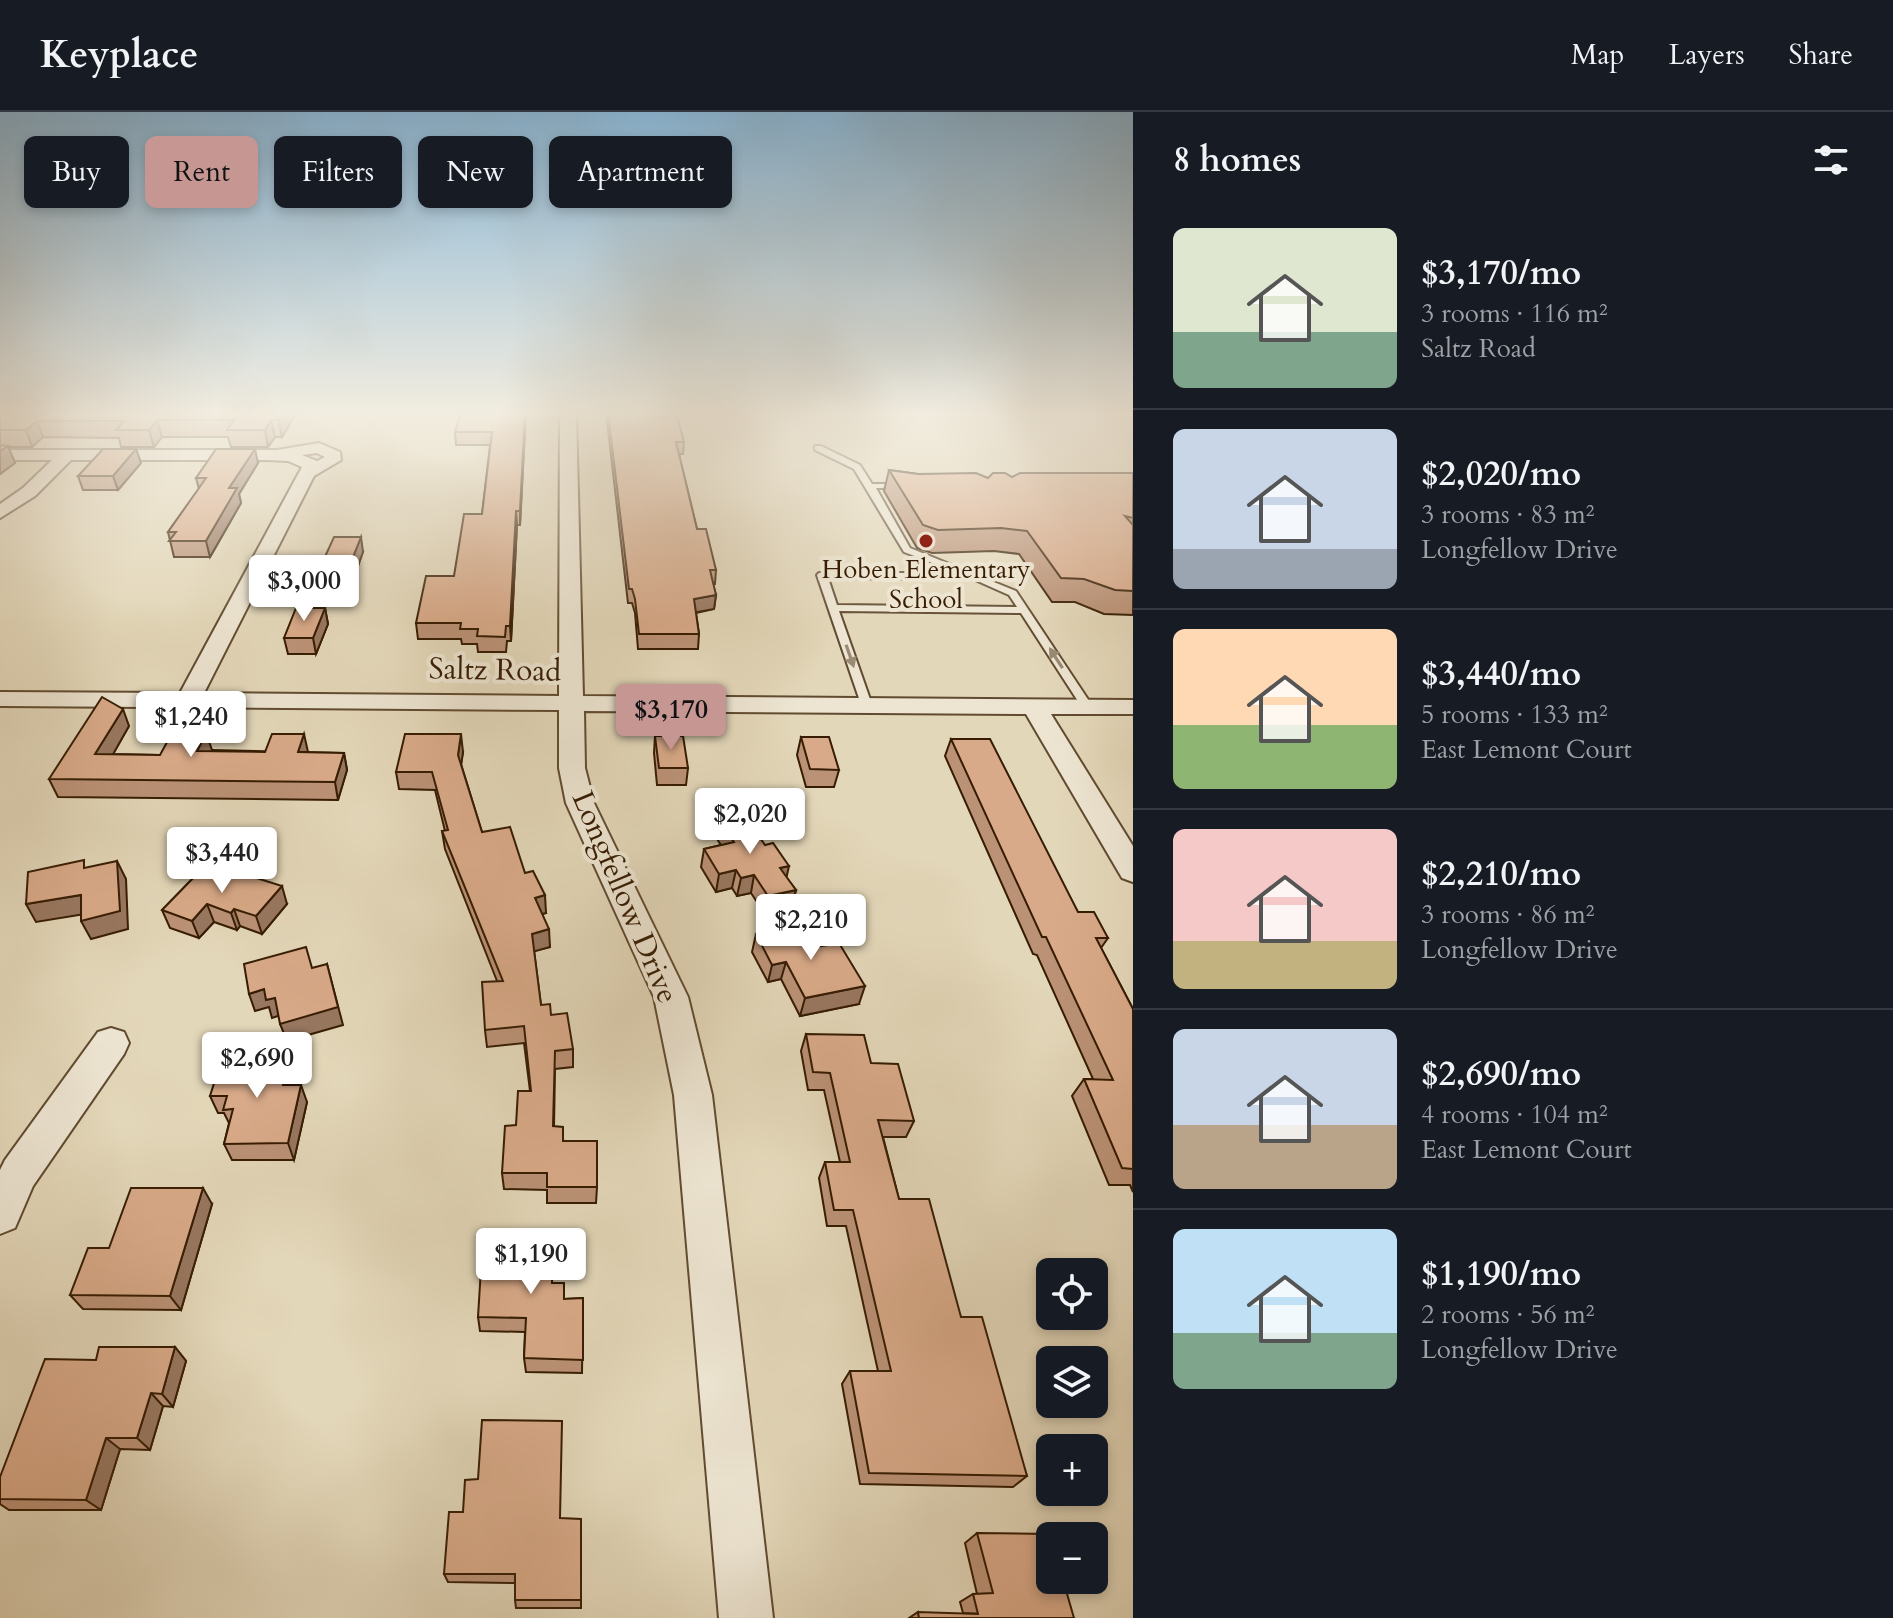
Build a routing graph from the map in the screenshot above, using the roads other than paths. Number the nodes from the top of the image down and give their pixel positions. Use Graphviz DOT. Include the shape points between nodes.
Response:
graph roads {
  1 [pos="39,482"];
  2 [pos="297,482"];
  3 [pos="569,482"];
  4 [pos="867,482"];
  5 [pos="870,486"];
  6 [pos="916,486"];
  7 [pos="0,512"];
  8 [pos="975,576"];
  9 [pos="834,608"];
  10 [pos="1024,610"];
  11 [pos="0,699"];
  12 [pos="189,699"];
  13 [pos="571,703"];
  14 [pos="866,705"];
  15 [pos="1034,706"];
  16 [pos="1087,707"];
  17 [pos="1133,707"];
  18 [pos="1133,871"];
  19 [pos="111,1043"];
  20 [pos="0,1214"];
  21 [pos="746,1618"];
  1 -- 7 [label="street"];
  2 -- 12 [label="street"];
  3 -- 13 [label="street, Longfellow Drive"];
  4 -- 5 [label="lane"];
  5 -- 6 [label="lane"];
  5 -- 8 [label="lane" via="907,550"];
  8 -- 9 [label="lane" via="822,575"];
  8 -- 10 [label="lane" via="1013,593"];
  9 -- 10 [label="lane"];
  9 -- 14 [label="lane, one-way"];
  16 -- 10 [label="lane, one-way"];
  11 -- 12 [label="street, Saltz Road"];
  12 -- 13 [label="street, Saltz Road"];
  13 -- 14 [label="street, Saltz Road"];
  13 -- 21 [label="street, Longfellow Drive" via="572,768 580,803 671,997 693,1095"];
  14 -- 15 [label="street, Saltz Road"];
  15 -- 16 [label="street, Saltz Road"];
  15 -- 18 [label="street"];
  16 -- 17 [label="street, Saltz Road"];
  19 -- 20 [label="street" via="19,1173"];
}
